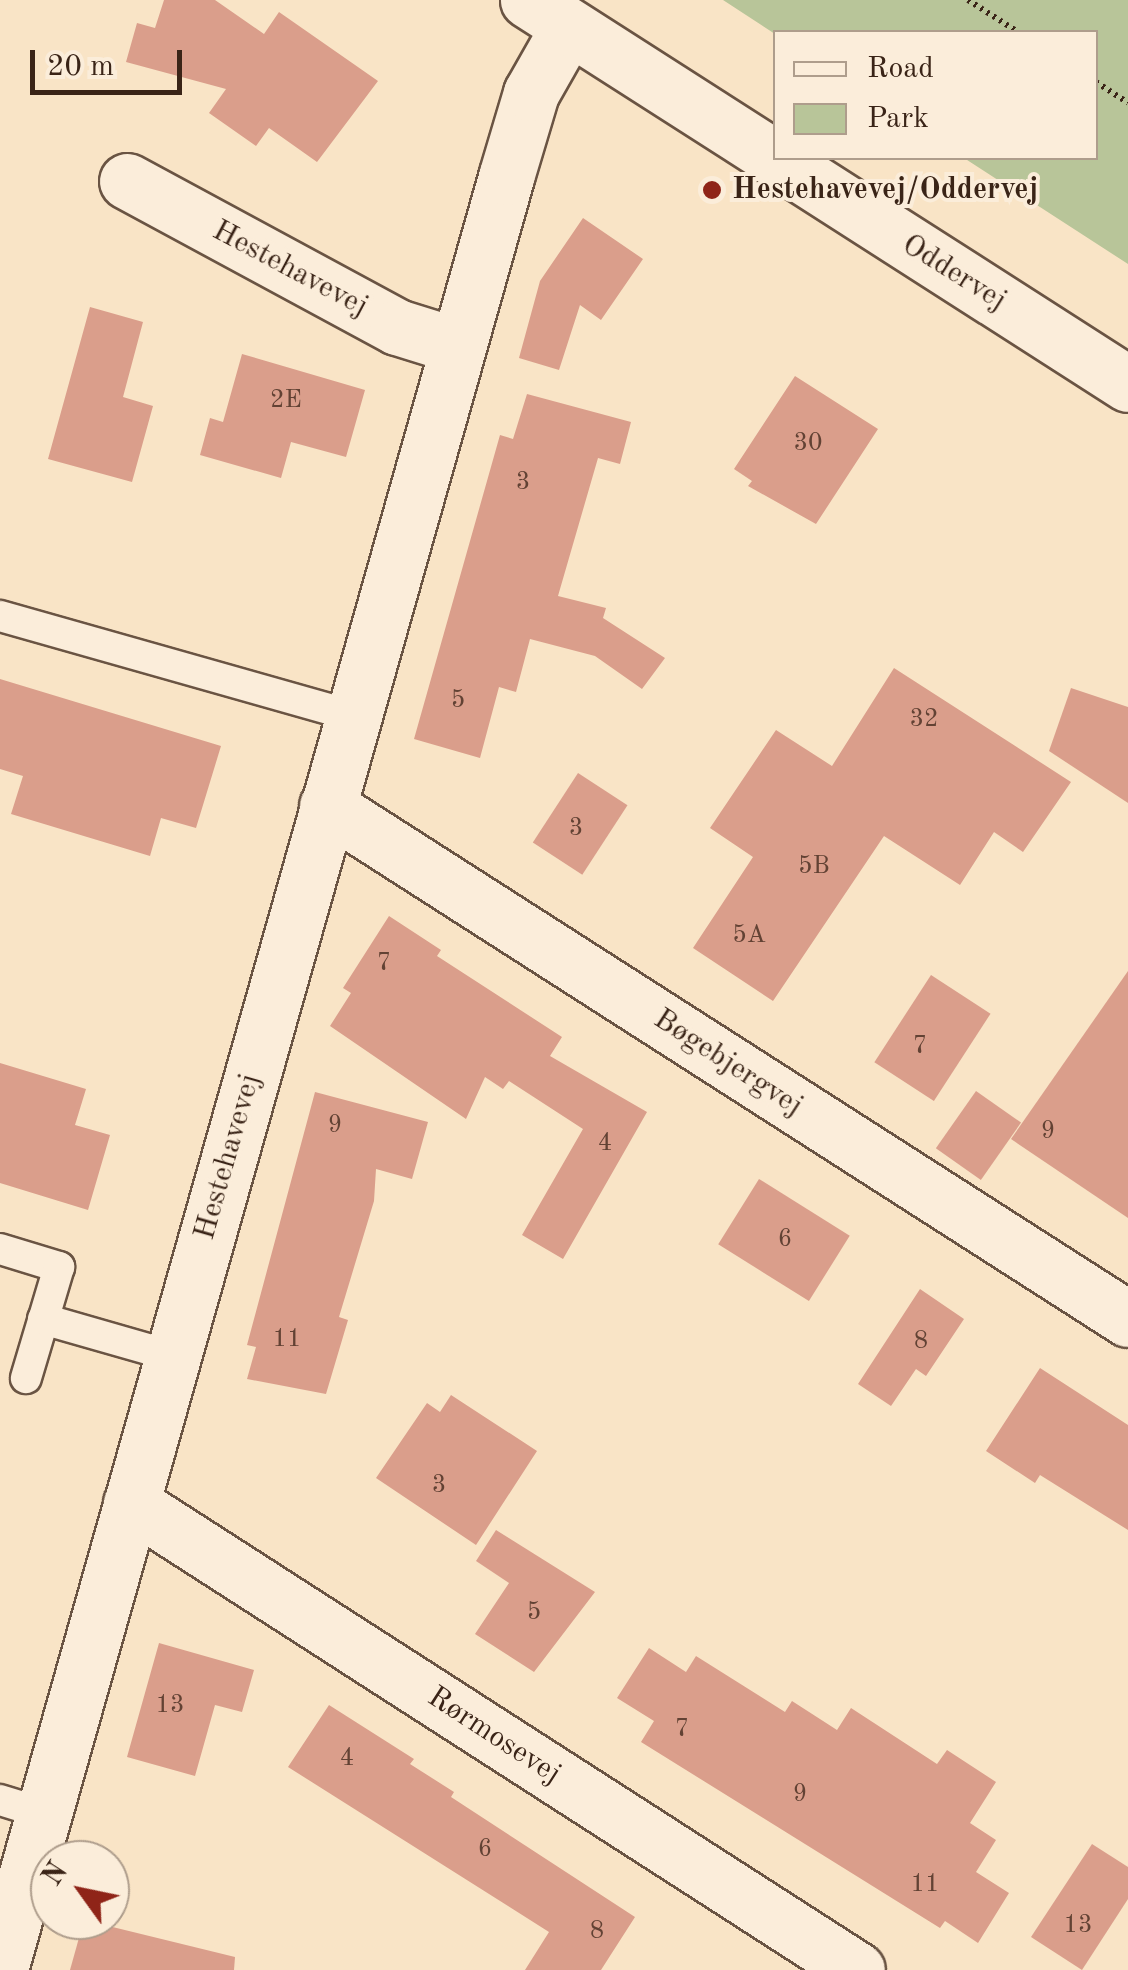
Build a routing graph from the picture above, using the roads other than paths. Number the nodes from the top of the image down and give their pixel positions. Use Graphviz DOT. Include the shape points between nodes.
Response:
graph roads {
  1 [pos="548,14"];
  2 [pos="773,158"];
  3 [pos="777,160"];
  4 [pos="128,181"];
  5 [pos="458,346"];
  6 [pos="1128,384"];
  7 [pos="0,616"];
  8 [pos="353,716"];
  9 [pos="327,806"];
  10 [pos="0,1249"];
  11 [pos="43,1319"];
  12 [pos="1128,1319"];
  13 [pos="172,1356"];
  14 [pos="26,1378"];
  15 [pos="131,1503"];
  16 [pos="21,1806"];
  17 [pos="0,1968"];
  18 [pos="857,1970"];
  1 -- 2 [label="street, Oddervej"];
  1 -- 5 [label="street, Hestehavevej" via="532,93"];
  3 -- 6 [label="street, Oddervej"];
  4 -- 5 [label="street, Hestehavevej" via="397,327"];
  5 -- 8 [label="street, Hestehavevej"];
  7 -- 8 [label="lane"];
  8 -- 9 [label="street, Hestehavevej"];
  9 -- 12 [label="street, Bøgebjergvej"];
  9 -- 13 [label="street, Hestehavevej"];
  10 -- 11 [label="lane" via="58,1267"];
  11 -- 13 [label="lane"];
  11 -- 14 [label="lane"];
  13 -- 15 [label="street, Hestehavevej"];
  15 -- 16 [label="street, Hestehavevej"];
  15 -- 18 [label="street, Rørmosevej"];
  16 -- 17 [label="street, Hestehavevej"];
}
